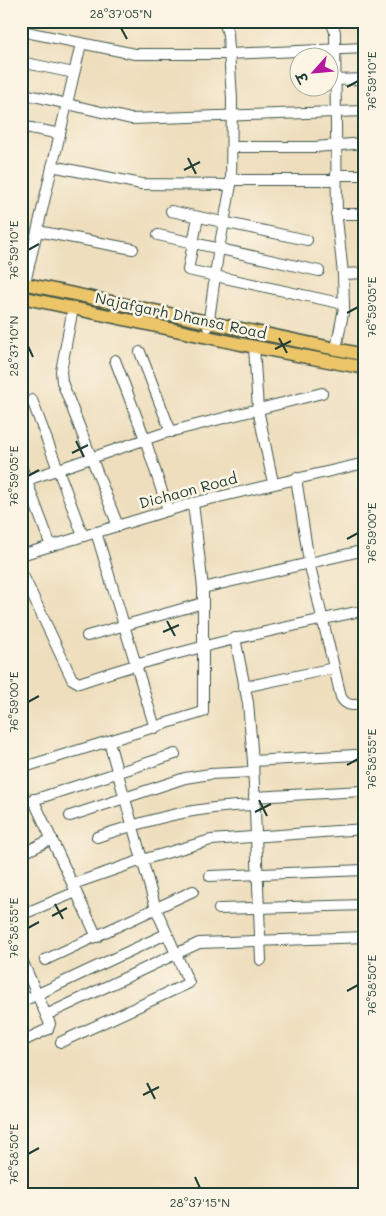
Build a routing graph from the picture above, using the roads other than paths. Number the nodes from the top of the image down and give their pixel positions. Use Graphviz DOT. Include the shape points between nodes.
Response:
graph roads {
  1 [pos="224,21"];
  2 [pos="331,21"];
  3 [pos="21,31"];
  4 [pos="81,44"];
  5 [pos="335,48"];
  6 [pos="365,48"];
  7 [pos="338,50"];
  8 [pos="288,52"];
  9 [pos="229,54"];
  10 [pos="21,62"];
  11 [pos="74,74"];
  12 [pos="365,79"];
  13 [pos="338,80"];
  14 [pos="21,93"];
  15 [pos="335,98"];
  16 [pos="67,104"];
  17 [pos="335,111"];
  18 [pos="365,111"];
  19 [pos="232,116"];
  20 [pos="21,126"];
  21 [pos="60,134"];
  22 [pos="365,143"];
  23 [pos="335,146"];
  24 [pos="232,147"];
  25 [pos="52,166"];
  26 [pos="365,175"];
  27 [pos="336,178"];
  28 [pos="231,182"];
  29 [pos="172,211"];
  30 [pos="336,214"];
  31 [pos="365,214"];
  32 [pos="198,217"];
  33 [pos="224,223"];
  34 [pos="37,231"];
  35 [pos="158,235"];
  36 [pos="307,240"];
  37 [pos="192,244"];
  38 [pos="133,249"];
  39 [pos="219,249"];
  40 [pos="318,271"];
  41 [pos="365,273"];
  42 [pos="343,274"];
  43 [pos="215,276"];
  44 [pos="23,284"];
  45 [pos="22,297"];
  46 [pos="344,304"];
  47 [pos="73,308"];
  48 [pos="208,323"];
  49 [pos="206,337"];
  50 [pos="254,347"];
  51 [pos="336,349"];
  52 [pos="140,352"];
  53 [pos="365,355"];
  54 [pos="115,360"];
  55 [pos="365,368"];
  56 [pos="322,393"];
  57 [pos="32,400"];
  58 [pos="258,409"];
  59 [pos="171,432"];
  60 [pos="144,439"];
  61 [pos="92,459"];
  62 [pos="365,463"];
  63 [pos="21,466"];
  64 [pos="60,470"];
  65 [pos="296,478"];
  66 [pos="24,482"];
  67 [pos="273,483"];
  68 [pos="193,503"];
  69 [pos="168,510"];
  70 [pos="118,526"];
  71 [pos="96,532"];
  72 [pos="83,536"];
  73 [pos="51,546"];
  74 [pos="365,550"];
  75 [pos="21,555"];
  76 [pos="309,562"];
  77 [pos="21,571"];
  78 [pos="203,588"];
  79 [pos="203,603"];
  80 [pos="365,610"];
  81 [pos="322,620"];
  82 [pos="124,625"];
  83 [pos="86,636"];
  84 [pos="235,638"];
  85 [pos="204,645"];
  86 [pos="136,664"];
  87 [pos="334,668"];
  88 [pos="244,686"];
  89 [pos="365,703"];
  90 [pos="155,728"];
  91 [pos="109,742"];
  92 [pos="175,754"];
  93 [pos="355,755"];
  94 [pos="253,761"];
  95 [pos="21,768"];
  96 [pos="118,772"];
  97 [pos="253,772"];
  98 [pos="362,791"];
  99 [pos="124,797"];
  100 [pos="33,799"];
  101 [pos="254,801"];
  102 [pos="21,804"];
  103 [pos="70,816"];
  104 [pos="132,826"];
  105 [pos="365,830"];
  106 [pos="256,836"];
  107 [pos="98,837"];
  108 [pos="52,839"];
  109 [pos="21,854"];
  110 [pos="142,860"];
  111 [pos="365,870"];
  112 [pos="258,874"];
  113 [pos="210,876"];
  114 [pos="74,888"];
  115 [pos="193,891"];
  116 [pos="365,905"];
  117 [pos="259,908"];
  118 [pos="156,909"];
  119 [pos="219,910"];
  120 [pos="21,915"];
  121 [pos="166,934"];
  122 [pos="97,937"];
  123 [pos="365,937"];
  124 [pos="260,941"];
  125 [pos="176,954"];
  126 [pos="21,958"];
  127 [pos="44,960"];
  128 [pos="261,960"];
  129 [pos="37,995"];
  130 [pos="21,1002"];
  131 [pos="46,1015"];
  132 [pos="21,1042"];
  133 [pos="61,1042"];
  1 -- 9 [label="street"];
  2 -- 5 [label="street"];
  3 -- 4 [label="street"];
  4 -- 9 [label="street" via="135,54"];
  4 -- 11 [label="street"];
  6 -- 7 [label="street"];
  8 -- 9 [label="street"];
  9 -- 19 [label="street"];
  10 -- 11 [label="street"];
  11 -- 16 [label="street"];
  12 -- 13 [label="street"];
  14 -- 16 [label="street"];
  15 -- 17 [label="street"];
  16 -- 19 [label="street" via="131,119"];
  16 -- 21 [label="street"];
  17 -- 18 [label="street"];
  17 -- 19 [label="street"];
  17 -- 23 [label="street"];
  19 -- 24 [label="street"];
  20 -- 21 [label="street"];
  21 -- 25 [label="street"];
  22 -- 23 [label="street"];
  23 -- 24 [label="street"];
  23 -- 27 [label="street"];
  24 -- 28 [label="street"];
  25 -- 28 [label="street" via="141,184"];
  25 -- 34 [label="street"];
  26 -- 27 [label="street"];
  27 -- 28 [label="street"];
  27 -- 30 [label="street"];
  28 -- 33 [label="street"];
  29 -- 32 [label="street"];
  30 -- 31 [label="street"];
  30 -- 42 [label="street"];
  32 -- 33 [label="street"];
  32 -- 37 [label="street"];
  33 -- 36 [label="street"];
  33 -- 39 [label="street"];
  34 -- 38 [label="street"];
  34 -- 44 [label="street"];
  35 -- 37 [label="street"];
  37 -- 39 [label="street"];
  37 -- 43 [label="street" via="188,270"];
  39 -- 40 [label="street"];
  39 -- 43 [label="street"];
  41 -- 42 [label="street"];
  42 -- 46 [label="street"];
  43 -- 46 [label="street"];
  43 -- 48 [label="street"];
  44 -- 45 [label="street"];
  44 -- 48 [label="main road"];
  45 -- 47 [label="main road, Najafgarh Dhansa Road"];
  46 -- 51 [label="street"];
  47 -- 49 [label="main road, Najafgarh Dhansa Road"];
  47 -- 61 [label="street" via="61,371 62,382"];
  48 -- 49 [label="street"];
  48 -- 51 [label="main road"];
  49 -- 50 [label="main road, Najafgarh Dhansa Road"];
  50 -- 55 [label="main road, Najafgarh Dhansa Road"];
  50 -- 58 [label="street"];
  51 -- 53 [label="main road"];
  52 -- 59 [label="street"];
  54 -- 60 [label="street"];
  56 -- 58 [label="street"];
  57 -- 64 [label="street"];
  58 -- 59 [label="street"];
  58 -- 67 [label="street"];
  59 -- 60 [label="street"];
  60 -- 61 [label="street"];
  60 -- 69 [label="street"];
  61 -- 64 [label="street"];
  61 -- 70 [label="street"];
  62 -- 65 [label="street, Dichaon Road"];
  63 -- 66 [label="street"];
  64 -- 66 [label="street"];
  64 -- 72 [label="street"];
  65 -- 67 [label="street, Dichaon Road"];
  65 -- 76 [label="street"];
  66 -- 73 [label="street"];
  67 -- 68 [label="street, Dichaon Road"];
  68 -- 69 [label="street, Dichaon Road"];
  68 -- 78 [label="street"];
  69 -- 70 [label="street, Dichaon Road"];
  70 -- 71 [label="street, Dichaon Road"];
  71 -- 72 [label="street, Dichaon Road"];
  71 -- 82 [label="street"];
  72 -- 73 [label="street, Dichaon Road"];
  73 -- 75 [label="street, Dichaon Road"];
  74 -- 76 [label="street"];
  76 -- 78 [label="street"];
  76 -- 81 [label="street"];
  77 -- 86 [label="street" via="75,682"];
  78 -- 79 [label="street"];
  79 -- 82 [label="street"];
  79 -- 85 [label="street"];
  80 -- 81 [label="street"];
  81 -- 84 [label="street"];
  81 -- 87 [label="street"];
  82 -- 83 [label="street"];
  82 -- 86 [label="street"];
  84 -- 85 [label="street"];
  84 -- 88 [label="street"];
  85 -- 86 [label="street"];
  85 -- 90 [label="street" via="203,712"];
  86 -- 90 [label="street"];
  87 -- 88 [label="street"];
  87 -- 89 [label="street" via="344,702"];
  88 -- 94 [label="street"];
  90 -- 91 [label="street"];
  91 -- 95 [label="street"];
  91 -- 96 [label="street"];
  92 -- 96 [label="street"];
  93 -- 94 [label="street"];
  94 -- 97 [label="street"];
  96 -- 99 [label="street"];
  96 -- 100 [label="street"];
  97 -- 99 [label="street" via="199,776"];
  97 -- 101 [label="street"];
  98 -- 101 [label="street"];
  99 -- 103 [label="street"];
  99 -- 104 [label="street"];
  100 -- 102 [label="street"];
  100 -- 108 [label="street"];
  101 -- 104 [label="street" via="194,809"];
  101 -- 106 [label="street"];
  104 -- 107 [label="street"];
  104 -- 110 [label="street"];
  105 -- 106 [label="street"];
  106 -- 110 [label="street" via="211,840"];
  106 -- 112 [label="street"];
  108 -- 109 [label="street"];
  108 -- 114 [label="street"];
  110 -- 114 [label="street"];
  110 -- 118 [label="street"];
  111 -- 112 [label="street"];
  112 -- 113 [label="street"];
  112 -- 117 [label="street"];
  114 -- 120 [label="street"];
  114 -- 122 [label="street"];
  115 -- 118 [label="street"];
  116 -- 117 [label="street"];
  117 -- 119 [label="street"];
  117 -- 124 [label="street"];
  118 -- 121 [label="street"];
  118 -- 122 [label="street"];
  121 -- 125 [label="street"];
  121 -- 129 [label="street"];
  122 -- 127 [label="street"];
  123 -- 124 [label="street"];
  124 -- 125 [label="street" via="199,943"];
  124 -- 128 [label="street"];
  125 -- 131 [label="street"];
  125 -- 133 [label="street" via="189,983"];
  126 -- 129 [label="street"];
  129 -- 130 [label="street"];
  129 -- 131 [label="street"];
  131 -- 132 [label="street" via="50,1024 48,1028"];
}
